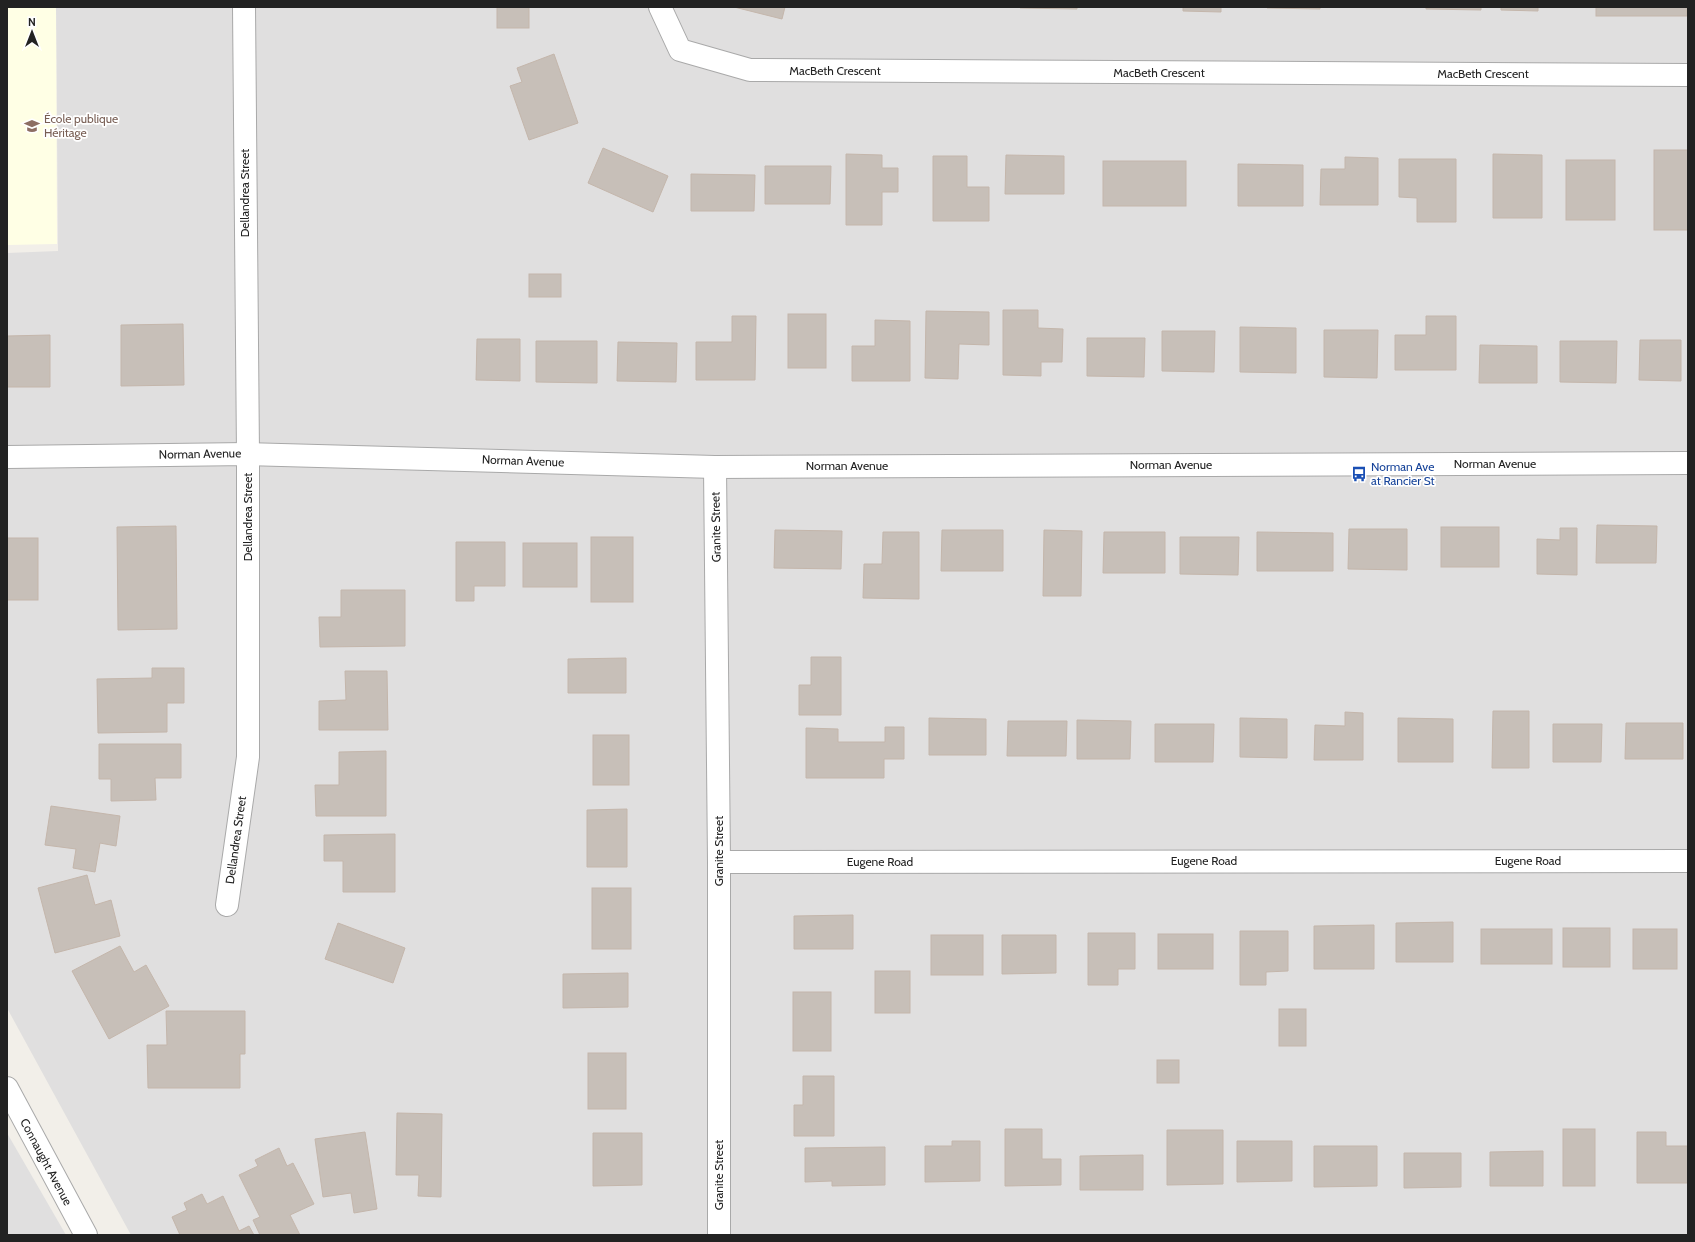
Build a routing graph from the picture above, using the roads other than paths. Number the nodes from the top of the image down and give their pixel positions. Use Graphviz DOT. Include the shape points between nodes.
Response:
graph roads {
  1 [pos="244,7"];
  2 [pos="660,7"];
  3 [pos="1688,75"];
  4 [pos="248,454"];
  5 [pos="7,457"];
  6 [pos="1688,464"];
  7 [pos="715,467"];
  8 [pos="1688,860"];
  9 [pos="719,862"];
  10 [pos="227,905"];
  11 [pos="7,1088"];
  12 [pos="86,1235"];
  13 [pos="719,1235"];
  1 -- 4 [label="street, Dellandrea Street"];
  2 -- 3 [label="street, MacBeth Crescent" via="680,50 750,70"];
  4 -- 5 [label="street, Norman Avenue"];
  4 -- 7 [label="street, Norman Avenue"];
  4 -- 10 [label="street, Dellandrea Street" via="248,757"];
  6 -- 7 [label="street, Norman Avenue"];
  7 -- 9 [label="street, Granite Street"];
  8 -- 9 [label="street, Eugene Road"];
  9 -- 13 [label="street, Granite Street"];
  11 -- 12 [label="street, Connaught Avenue"];
}
